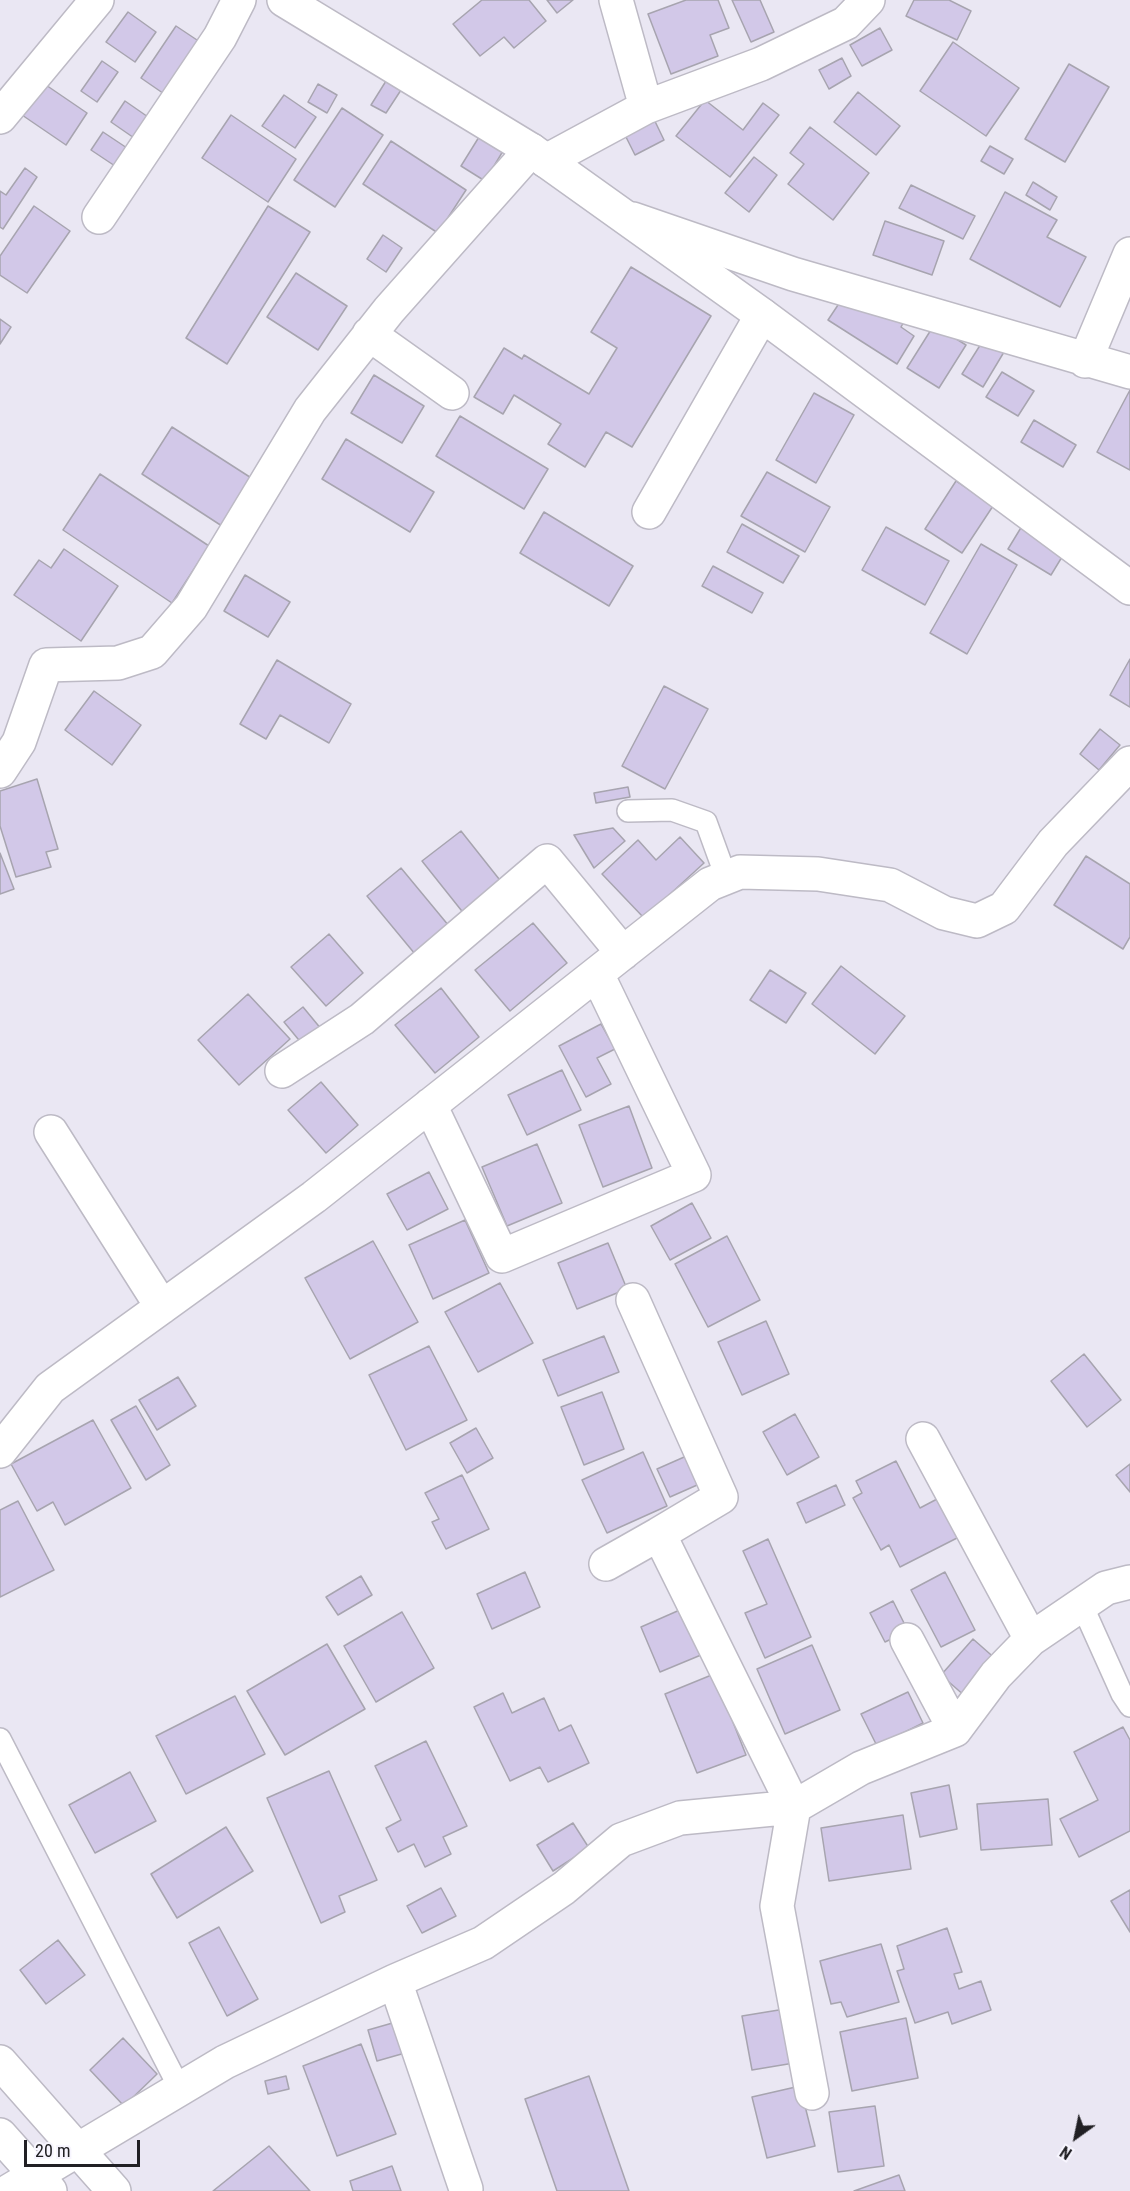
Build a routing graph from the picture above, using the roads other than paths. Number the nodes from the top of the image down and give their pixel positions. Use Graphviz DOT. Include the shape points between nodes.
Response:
graph roads {
  1 [pos="98,0"];
  2 [pos="239,0"];
  3 [pos="284,0"];
  4 [pos="616,0"];
  5 [pos="868,0"];
  6 [pos="646,107"];
  7 [pos="0,117"];
  8 [pos="539,156"];
  9 [pos="616,213"];
  10 [pos="99,218"];
  11 [pos="1130,254"];
  12 [pos="762,315"];
  13 [pos="369,334"];
  14 [pos="1085,361"];
  15 [pos="1130,372"];
  16 [pos="452,393"];
  17 [pos="649,512"];
  18 [pos="1130,588"];
  19 [pos="1130,763"];
  20 [pos="0,771"];
  21 [pos="628,811"];
  22 [pos="726,878"];
  23 [pos="623,953"];
  24 [pos="597,974"];
  25 [pos="282,1071"];
  26 [pos="430,1105"];
  27 [pos="51,1132"];
  28 [pos="633,1300"];
  29 [pos="162,1307"];
  30 [pos="923,1439"];
  31 [pos="0,1451"];
  32 [pos="659,1534"];
  33 [pos="606,1564"];
  34 [pos="1130,1582"];
  35 [pos="1082,1605"];
  36 [pos="1031,1639"];
  37 [pos="907,1640"];
  38 [pos="1130,1706"];
  39 [pos="955,1730"];
  40 [pos="0,1739"];
  41 [pos="794,1807"];
  42 [pos="395,1981"];
  43 [pos="0,2062"];
  44 [pos="180,2089"];
  45 [pos="812,2093"];
  46 [pos="0,2135"];
  47 [pos="79,2149"];
  48 [pos="43,2182"];
  49 [pos="466,2189"];
  50 [pos="9,2191"];
  51 [pos="114,2191"];
  1 -- 7 [label="street"];
  2 -- 10 [label="street" via="220,37"];
  3 -- 8 [label="street"];
  4 -- 6 [label="street"];
  5 -- 6 [label="street" via="846,23 761,64"];
  6 -- 8 [label="street"];
  8 -- 9 [label="street"];
  8 -- 13 [label="street"];
  9 -- 12 [label="street"];
  9 -- 14 [label="street" via="793,274"];
  11 -- 14 [label="street"];
  12 -- 17 [label="street"];
  12 -- 18 [label="street"];
  13 -- 16 [label="street"];
  13 -- 20 [label="street" via="310,410 191,607 152,652 118,663 46,665 19,742"];
  14 -- 15 [label="street"];
  19 -- 22 [label="street" via="1053,843 1005,908 977,921 944,913 890,885 818,874 740,872"];
  21 -- 22 [label="lane" via="672,810 706,822"];
  22 -- 23 [label="street" via="710,884"];
  23 -- 24 [label="street"];
  23 -- 25 [label="street" via="547,861 362,1019"];
  24 -- 26 [label="street"];
  24 -- 26 [label="street" via="694,1174 502,1256"];
  26 -- 29 [label="street" via="314,1197"];
  27 -- 29 [label="street"];
  28 -- 32 [label="street" via="721,1497"];
  29 -- 31 [label="street" via="50,1388"];
  30 -- 36 [label="street"];
  32 -- 33 [label="street"];
  32 -- 41 [label="street"];
  34 -- 35 [label="street" via="1106,1588"];
  35 -- 36 [label="street"];
  35 -- 38 [label="lane"];
  36 -- 39 [label="street" via="996,1675"];
  37 -- 39 [label="street"];
  39 -- 41 [label="street" via="861,1767"];
  40 -- 44 [label="lane"];
  41 -- 42 [label="street" via="680,1818 621,1840 564,1888 483,1943"];
  41 -- 45 [label="street" via="777,1906"];
  42 -- 44 [label="street" via="225,2062"];
  42 -- 49 [label="street"];
  43 -- 47 [label="street"];
  44 -- 47 [label="street"];
  46 -- 48 [label="street"];
  47 -- 48 [label="street"];
  47 -- 51 [label="street"];
  48 -- 50 [label="street"];
}
